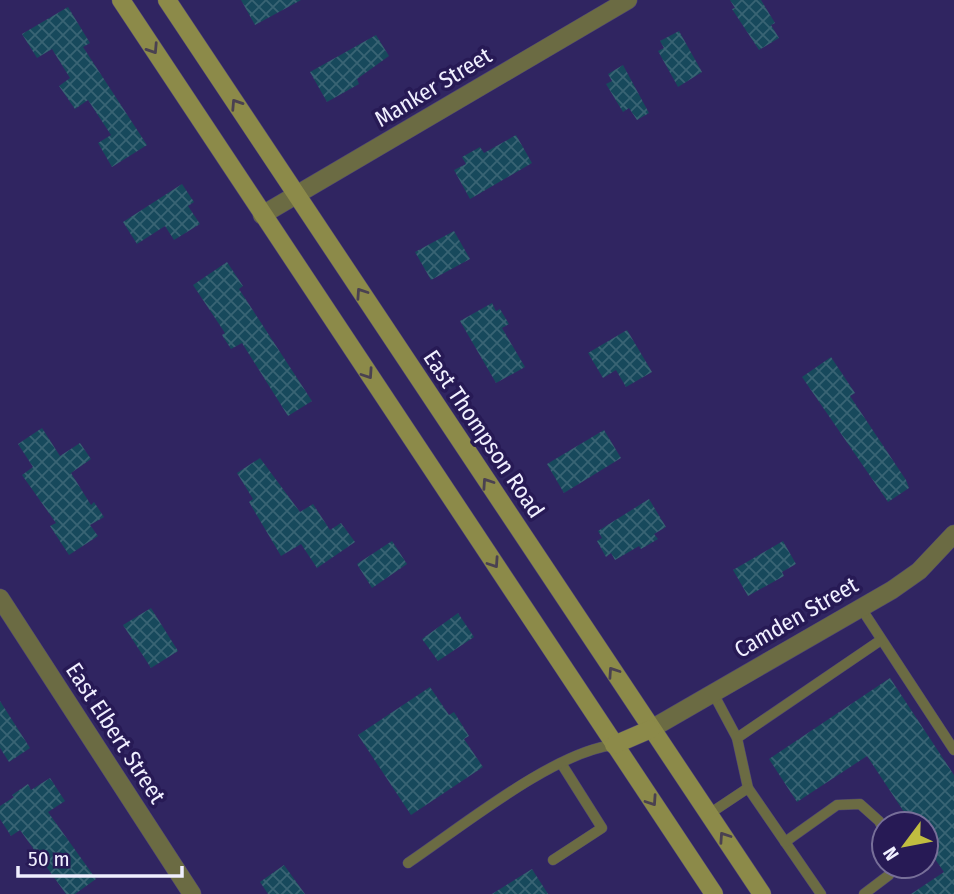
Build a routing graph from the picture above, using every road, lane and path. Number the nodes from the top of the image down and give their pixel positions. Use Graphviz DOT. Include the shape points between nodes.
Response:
graph roads {
  1 [pos="121,0"];
  2 [pos="167,0"];
  3 [pos="628,0"];
  4 [pos="296,196"];
  5 [pos="262,215"];
  6 [pos="954,534"];
  7 [pos="0,598"];
  8 [pos="861,608"];
  9 [pos="881,640"];
  10 [pos="713,693"];
  11 [pos="651,729"];
  12 [pos="737,738"];
  13 [pos="614,745"];
  14 [pos="954,750"];
  15 [pos="561,763"];
  16 [pos="748,788"];
  17 [pos="870,813"];
  18 [pos="709,814"];
  19 [pos="785,842"];
  20 [pos="553,860"];
  21 [pos="408,863"];
  22 [pos="882,880"];
  23 [pos="192,894"];
  24 [pos="714,894"];
  25 [pos="762,894"];
  26 [pos="821,894"];
  27 [pos="864,894"];
  1 -- 5 [label="main road, one-way"];
  4 -- 2 [label="main road, East Thompson Road, one-way"];
  3 -- 4 [label="street, Manker Street"];
  4 -- 5 [label="street, Manker Street"];
  11 -- 4 [label="main road, East Thompson Road, one-way"];
  5 -- 13 [label="main road, one-way"];
  6 -- 8 [label="street, Camden Street" via="914,575"];
  7 -- 23 [label="street, East Elbert Street"];
  8 -- 9 [label="lane"];
  8 -- 10 [label="street, Camden Street"];
  9 -- 12 [label="lane"];
  9 -- 14 [label="lane"];
  10 -- 11 [label="street, Camden Street"];
  10 -- 12 [label="lane"];
  11 -- 13 [label="main road"];
  11 -- 18 [label="main road, East Thompson Road"];
  12 -- 16 [label="lane"];
  13 -- 15 [label="lane" via="595,747"];
  13 -- 24 [label="main road, one-way"];
  15 -- 20 [label="lane" via="602,828"];
  15 -- 21 [label="lane"];
  16 -- 18 [label="lane"];
  16 -- 19 [label="lane"];
  17 -- 19 [label="lane" via="860,804 837,805"];
  25 -- 18 [label="main road, East Thompson Road, one-way"];
  19 -- 26 [label="lane"];
  22 -- 27 [label="lane"];
}
